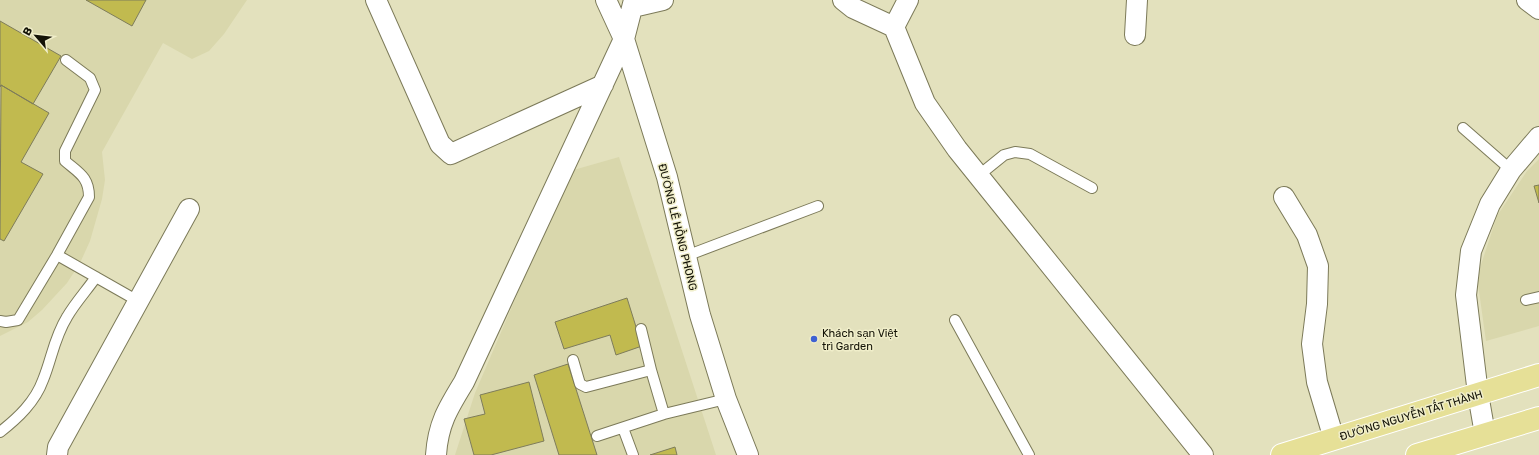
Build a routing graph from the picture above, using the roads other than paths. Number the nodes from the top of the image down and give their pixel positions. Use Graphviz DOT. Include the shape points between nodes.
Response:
graph roads {
  1 [pos="376,0"];
  2 [pos="606,0"];
  3 [pos="663,0"];
  4 [pos="843,0"];
  5 [pos="908,0"];
  6 [pos="1136,0"];
  7 [pos="1527,0"];
  8 [pos="633,3"];
  9 [pos="1539,9"];
  10 [pos="894,26"];
  11 [pos="1135,35"];
  12 [pos="624,39"];
  13 [pos="66,60"];
  14 [pos="603,85"];
  15 [pos="1463,128"];
  16 [pos="1539,137"];
  17 [pos="1511,170"];
  18 [pos="978,176"];
  19 [pos="1092,188"];
  20 [pos="1284,197"];
  21 [pos="818,206"];
  22 [pos="188,209"];
  23 [pos="57,255"];
  24 [pos="686,256"];
  25 [pos="96,277"];
  26 [pos="1539,297"];
  27 [pos="138,300"];
  28 [pos="1526,300"];
  29 [pos="955,320"];
  30 [pos="0,321"];
  31 [pos="641,329"];
  32 [pos="573,360"];
  33 [pos="651,370"];
  34 [pos="1539,375"];
  35 [pos="1478,394"];
  36 [pos="726,399"];
  37 [pos="664,414"];
  38 [pos="1539,418"];
  39 [pos="623,428"];
  40 [pos="0,432"];
  41 [pos="1485,434"];
  42 [pos="597,436"];
  43 [pos="1334,439"];
  44 [pos="58,455"];
  45 [pos="436,455"];
  46 [pos="633,455"];
  47 [pos="748,455"];
  48 [pos="1029,455"];
  49 [pos="1203,455"];
  50 [pos="1282,455"];
  51 [pos="1417,455"];
  1 -- 14 [label="street" via="440,144 451,154"];
  2 -- 12 [label="street, ĐƯỜNG LÊ HỒNG PHONG"];
  3 -- 8 [label="street"];
  4 -- 10 [label="street" via="854,8"];
  5 -- 10 [label="street"];
  6 -- 11 [label="street"];
  7 -- 9 [label="street"];
  8 -- 12 [label="street"];
  10 -- 18 [label="street" via="925,103"];
  12 -- 14 [label="street"];
  12 -- 24 [label="street, ĐƯỜNG LÊ HỒNG PHONG" via="667,177"];
  13 -- 23 [label="lane" via="90,78 96,90 65,151 65,161 86,179 88,197"];
  14 -- 45 [label="street" via="464,382 446,410"];
  15 -- 17 [label="lane"];
  16 -- 17 [label="street"];
  17 -- 35 [label="street" via="1490,204 1472,251 1466,295"];
  18 -- 19 [label="lane" via="1004,155 1016,152 1030,154"];
  18 -- 49 [label="street"];
  20 -- 43 [label="street" via="1307,235 1318,266 1312,344 1317,382"];
  21 -- 24 [label="lane"];
  22 -- 27 [label="street"];
  23 -- 25 [label="lane"];
  23 -- 30 [label="lane" via="18,320"];
  24 -- 36 [label="street, ĐƯỜNG LÊ HỒNG PHONG" via="700,315"];
  25 -- 27 [label="lane"];
  25 -- 40 [label="lane" via="67,316 53,345 43,381 30,405"];
  26 -- 28 [label="lane"];
  27 -- 44 [label="street" via="58,447"];
  29 -- 48 [label="lane"];
  31 -- 33 [label="lane"];
  32 -- 33 [label="lane" via="580,384 586,387"];
  33 -- 37 [label="lane"];
  34 -- 35 [label="main road, ĐƯỜNG NGUYỄN TẤT THÀNH"];
  35 -- 41 [label="street"];
  35 -- 43 [label="main road, ĐƯỜNG NGUYỄN TẤT THÀNH"];
  36 -- 37 [label="lane"];
  36 -- 47 [label="street, ĐƯỜNG LÊ HỒNG PHONG"];
  37 -- 39 [label="lane"];
  38 -- 41 [label="main road"];
  39 -- 42 [label="lane"];
  39 -- 46 [label="lane"];
  41 -- 51 [label="main road"];
  43 -- 50 [label="main road, ĐƯỜNG NGUYỄN TẤT THÀNH"];
}
